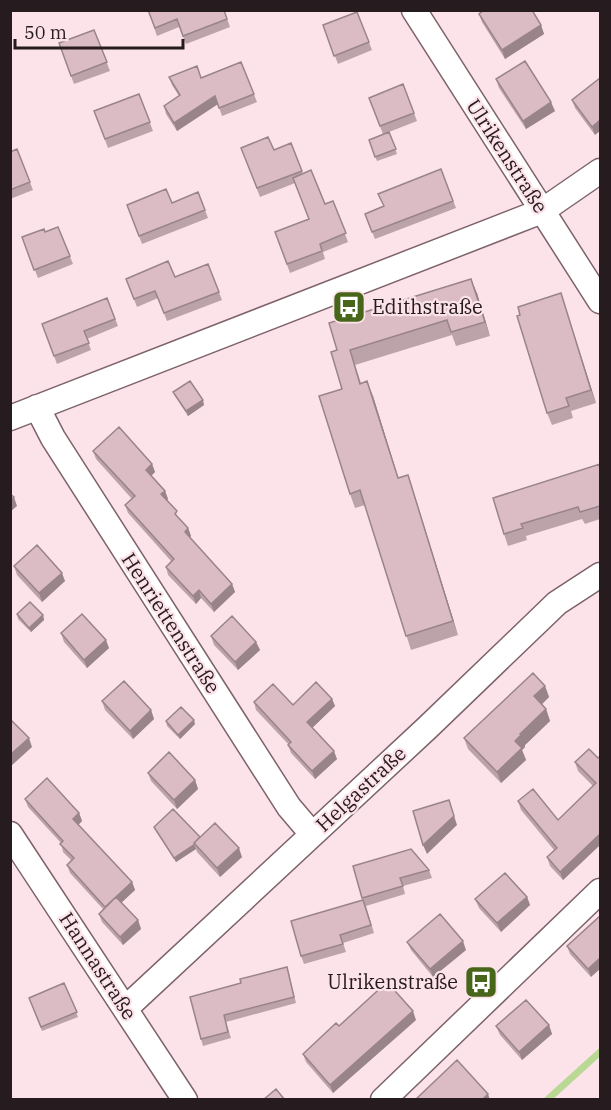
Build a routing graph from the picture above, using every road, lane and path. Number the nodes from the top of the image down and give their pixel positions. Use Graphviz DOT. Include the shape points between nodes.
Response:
graph roads {
  1 [pos="414,10"];
  2 [pos="600,171"];
  3 [pos="542,211"];
  4 [pos="600,301"];
  5 [pos="37,407"];
  6 [pos="10,418"];
  7 [pos="600,575"];
  8 [pos="10,834"];
  9 [pos="312,834"];
  10 [pos="600,891"];
  11 [pos="126,1008"];
  12 [pos="185,1100"];
  13 [pos="383,1100"];
  1 -- 3 [label="street, Ulrikenstraße"];
  2 -- 3 [label="street"];
  3 -- 4 [label="street, Ulrikenstraße"];
  3 -- 5 [label="street"];
  5 -- 6 [label="street"];
  5 -- 9 [label="street, Henriettenstraße" via="289,807"];
  7 -- 9 [label="street, Helgastraße" via="557,603"];
  8 -- 11 [label="street, Hannastraße"];
  9 -- 11 [label="street, Helgastraße"];
  10 -- 13 [label="street"];
  11 -- 12 [label="street, Hannastraße"];
}
